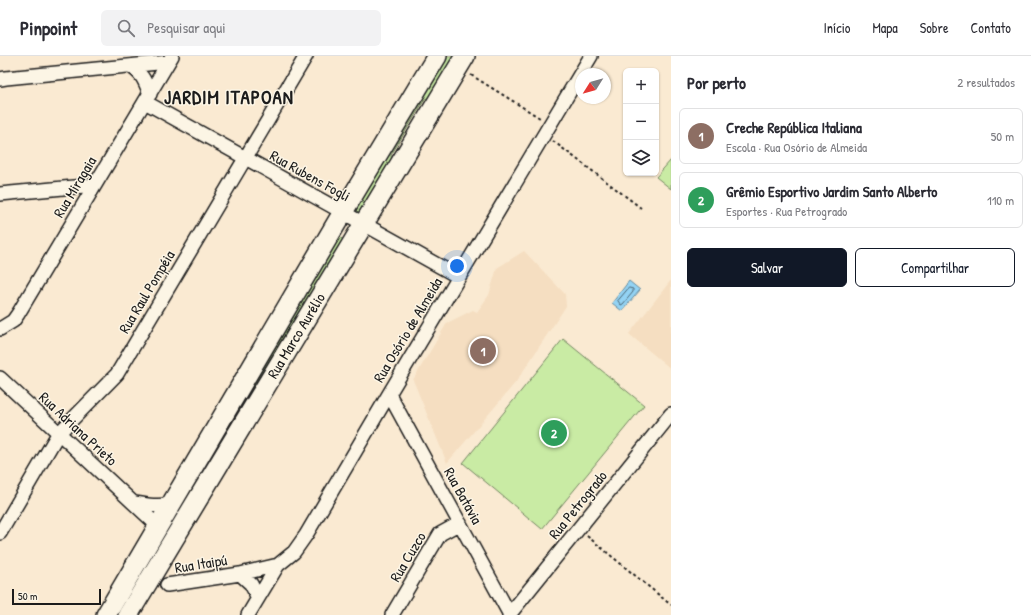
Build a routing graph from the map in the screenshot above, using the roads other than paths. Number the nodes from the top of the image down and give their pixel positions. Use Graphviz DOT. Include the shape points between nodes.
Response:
graph roads {
  1 [pos="306,56"];
  2 [pos="437,56"];
  3 [pos="591,56"];
  4 [pos="170,59"];
  5 [pos="461,62"];
  6 [pos="130,66"];
  7 [pos="0,79"];
  8 [pos="147,98"];
  9 [pos="245,158"];
  10 [pos="95,185"];
  11 [pos="0,194"];
  12 [pos="342,212"];
  13 [pos="363,224"];
  14 [pos="459,277"];
  15 [pos="0,330"];
  16 [pos="0,378"];
  17 [pos="389,394"];
  18 [pos="671,414"];
  19 [pos="58,434"];
  20 [pos="135,503"];
  21 [pos="171,504"];
  22 [pos="460,523"];
  23 [pos="158,526"];
  24 [pos="0,533"];
  25 [pos="278,565"];
  26 [pos="240,574"];
  27 [pos="167,585"];
  28 [pos="118,593"];
  29 [pos="258,598"];
  30 [pos="132,609"];
  31 [pos="106,615"];
  32 [pos="248,615"];
  33 [pos="392,615"];
  34 [pos="509,615"];
  1 -- 9 [label="street, Rua Raul Pompéia"];
  2 -- 12 [label="street, Rua Marco Aurélio"];
  3 -- 14 [label="street, Rua Osório de Almeida"];
  4 -- 6 [label="street"];
  4 -- 8 [label="street, Rua Miragaia"];
  5 -- 13 [label="street, Rua Marco Aurélio"];
  6 -- 7 [label="street"];
  6 -- 8 [label="street" via="143,76"];
  8 -- 9 [label="street, Rua Rubens Fogli"];
  8 -- 10 [label="street, Rua Miragaia"];
  9 -- 12 [label="street, Rua Rubens Fogli"];
  9 -- 19 [label="street, Rua Raul Pompéia" via="117,374"];
  10 -- 11 [label="street"];
  10 -- 15 [label="street, Rua Miragaia" via="18,314"];
  12 -- 13 [label="street, Rua Rubens Fogli"];
  12 -- 21 [label="street, Rua Marco Aurélio"];
  13 -- 14 [label="street, Rua Rubens Fogli"];
  13 -- 30 [label="street, Rua Marco Aurélio"];
  14 -- 17 [label="street, Rua Osório de Almeida"];
  16 -- 19 [label="street, Rua Adriana Prieto"];
  17 -- 22 [label="street, Rua Batávia"];
  17 -- 25 [label="street, Rua Osório de Almeida" via="300,545"];
  18 -- 34 [label="street, Rua Petrogrado"];
  19 -- 20 [label="street, Rua Adriana Prieto"];
  19 -- 24 [label="street, Rua Raul Pompéia"];
  20 -- 21 [label="street" via="154,506"];
  20 -- 23 [label="street, Rua Adriana Prieto"];
  21 -- 23 [label="street, Rua Marco Aurélio"];
  22 -- 33 [label="street, Rua Cuzco" via="440,534"];
  22 -- 34 [label="street, Rua Batávia"];
  23 -- 28 [label="street, Rua Marco Aurélio"];
  25 -- 26 [label="street, Rua Itaipú"];
  25 -- 29 [label="street, Rua Osório de Almeida"];
  26 -- 27 [label="street, Rua Itaipú"];
  26 -- 29 [label="street, Rua Itaipú" via="251,584"];
  28 -- 30 [label="street"];
  28 -- 31 [label="street, Rua Marco Aurélio"];
  29 -- 32 [label="street, Rua Osório de Almeida"];
}
